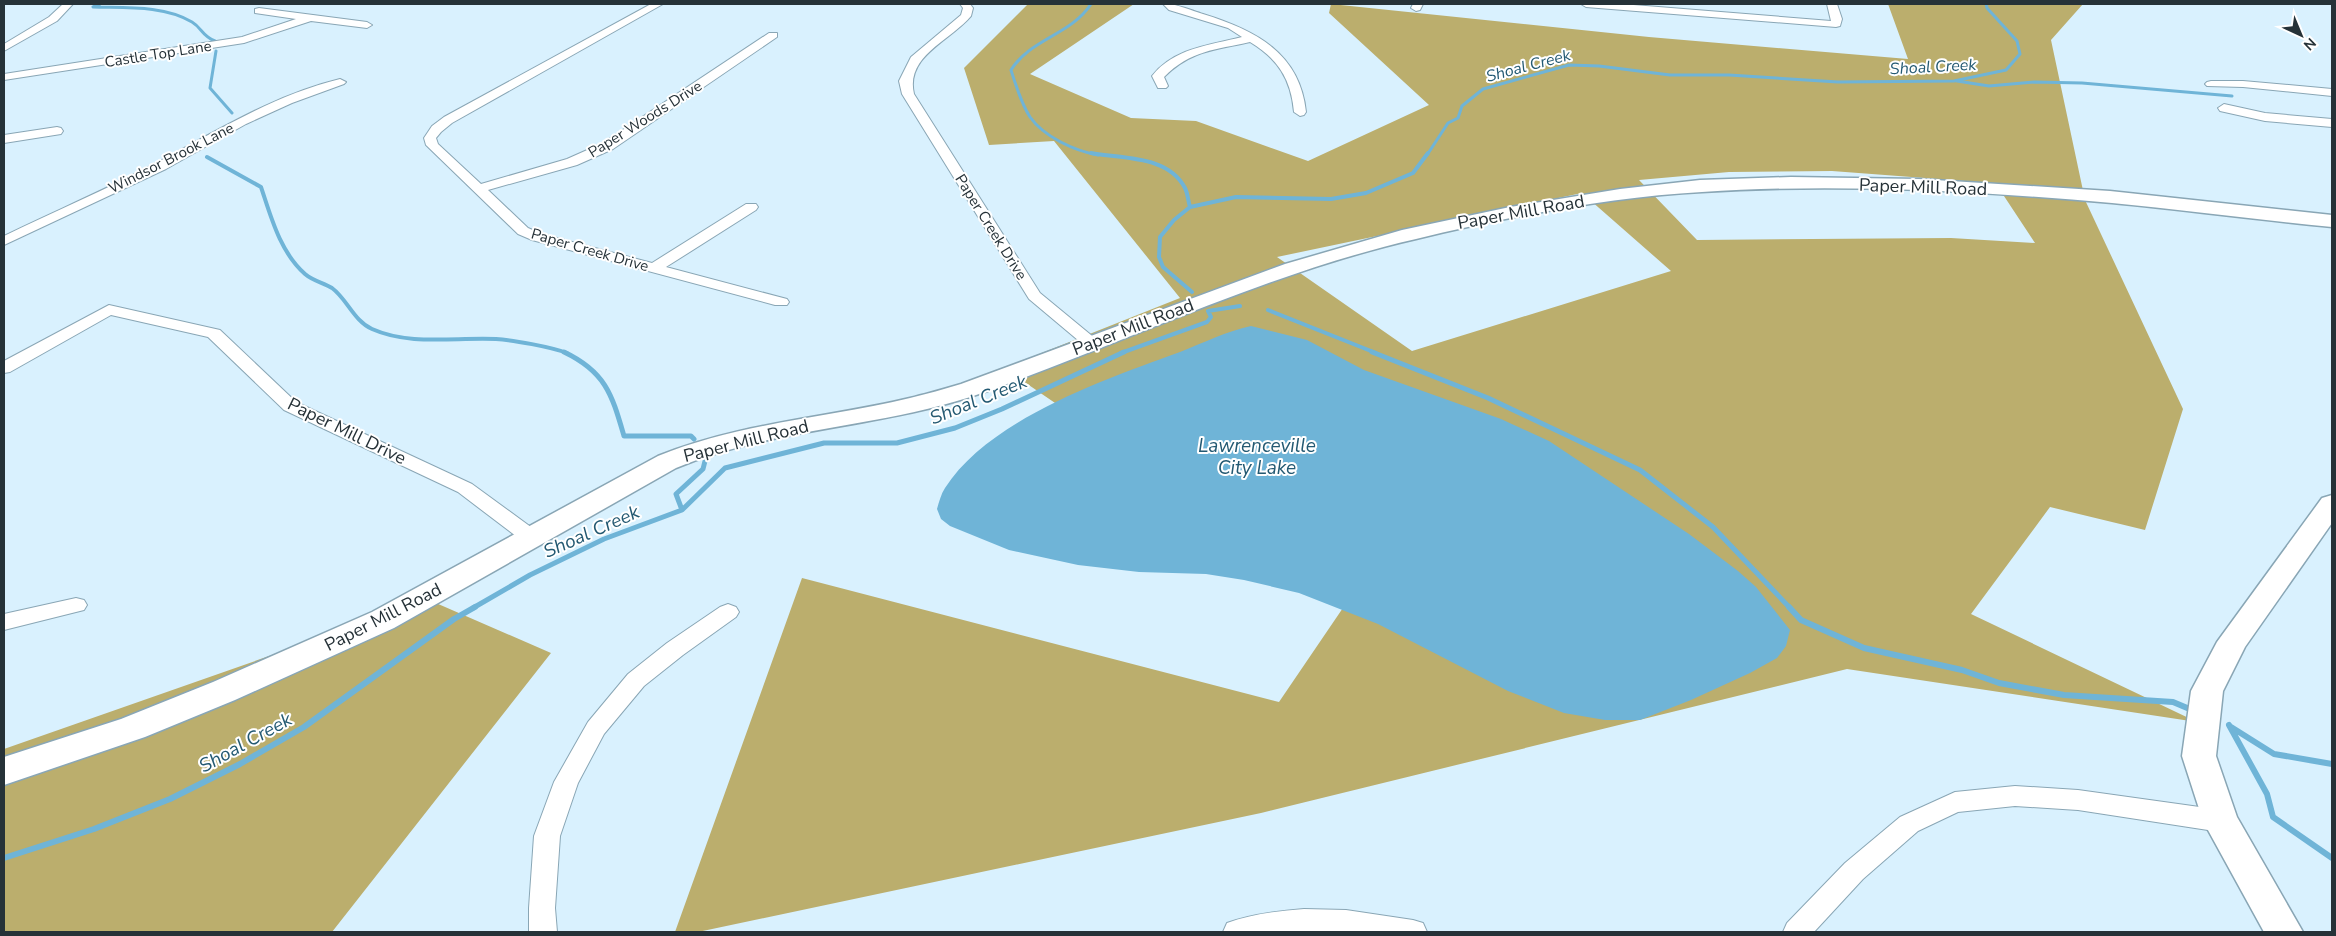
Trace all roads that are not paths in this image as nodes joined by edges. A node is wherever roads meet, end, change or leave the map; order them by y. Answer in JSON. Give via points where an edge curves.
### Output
{"nodes":[{"id":1,"x":68,"y":4,"type":"edge"},
{"id":2,"x":658,"y":4,"type":"edge"},
{"id":3,"x":964,"y":4,"type":"edge"},
{"id":4,"x":1168,"y":4,"type":"edge"},
{"id":5,"x":1586,"y":4,"type":"edge"},
{"id":6,"x":1832,"y":4,"type":"edge"},
{"id":7,"x":1699,"y":9,"type":"edge"},
{"id":8,"x":259,"y":11,"type":"dead end"},
{"id":9,"x":310,"y":18,"type":"junction"},
{"id":10,"x":367,"y":25,"type":"dead end"},
{"id":11,"x":774,"y":35,"type":"dead end"},
{"id":12,"x":1252,"y":38,"type":"junction"},
{"id":13,"x":4,"y":48,"type":"edge"},
{"id":14,"x":4,"y":77,"type":"edge"},
{"id":15,"x":340,"y":82,"type":"dead end"},
{"id":16,"x":2211,"y":84,"type":"dead end"},
{"id":17,"x":1162,"y":86,"type":"dead end"},
{"id":18,"x":2332,"y":93,"type":"edge"},
{"id":19,"x":2224,"y":108,"type":"dead end"},
{"id":20,"x":1300,"y":112,"type":"dead end"},
{"id":21,"x":2332,"y":123,"type":"edge"},
{"id":22,"x":57,"y":130,"type":"dead end"},
{"id":23,"x":4,"y":139,"type":"edge"},
{"id":24,"x":478,"y":189,"type":"junction"},
{"id":25,"x":751,"y":207,"type":"dead end"},
{"id":26,"x":2332,"y":221,"type":"edge"},
{"id":27,"x":4,"y":241,"type":"edge"},
{"id":28,"x":654,"y":268,"type":"junction"},
{"id":29,"x":781,"y":302,"type":"dead end"},
{"id":30,"x":1090,"y":343,"type":"junction"},
{"id":31,"x":4,"y":368,"type":"edge"},
{"id":32,"x":2332,"y":504,"type":"edge"},
{"id":33,"x":532,"y":538,"type":"junction"},
{"id":34,"x":76,"y":605,"type":"dead end"},
{"id":35,"x":728,"y":612,"type":"dead end"},
{"id":36,"x":4,"y":622,"type":"edge"},
{"id":37,"x":4,"y":771,"type":"edge"},
{"id":38,"x":2221,"y":821,"type":"junction"},
{"id":39,"x":543,"y":932,"type":"edge"},
{"id":40,"x":1237,"y":932,"type":"edge"},
{"id":41,"x":1413,"y":932,"type":"edge"},
{"id":42,"x":1797,"y":932,"type":"edge"},
{"id":43,"x":2284,"y":932,"type":"edge"}],
"edges":[{"from":1,"to":13,"type":"street","via":[[52,19]]},
{"from":2,"to":24,"type":"street","name":"Paper Creek Drive","via":[[436,129],[430,138],[432,145]]},
{"from":3,"to":30,"type":"street","name":"Paper Creek Drive","via":[[968,8],[966,16],[915,59],[905,81],[908,94],[1034,296]]},
{"from":4,"to":12,"type":"street","via":[[1232,26]]},
{"from":5,"to":7,"type":"street"},
{"from":6,"to":7,"type":"street","via":[[1836,24]]},
{"from":8,"to":9,"type":"street"},
{"from":9,"to":10,"type":"street"},
{"from":9,"to":14,"type":"street","name":"Castle Top Lane","via":[[244,40]]},
{"from":11,"to":24,"type":"street","name":"Paper Woods Drive","via":[[608,146],[572,162]]},
{"from":12,"to":17,"type":"street","via":[[1213,46],[1175,60],[1158,76]]},
{"from":12,"to":20,"type":"street","via":[[1290,71],[1298,92]]},
{"from":15,"to":27,"type":"street","name":"Windsor Brook Lane","via":[[288,100],[242,121],[161,166]]},
{"from":16,"to":18,"type":"street"},
{"from":19,"to":21,"type":"street","via":[[2265,117]]},
{"from":22,"to":23,"type":"street"},
{"from":24,"to":28,"type":"street","name":"Paper Creek Drive","via":[[523,231]]},
{"from":25,"to":28,"type":"street"},
{"from":26,"to":30,"type":"street","name":"Paper Mill Road","via":[[2110,197],[1919,185],[1791,182],[1700,186],[1519,211],[1409,234],[1292,268]]},
{"from":28,"to":29,"type":"street","name":"Paper Creek Drive"},
{"from":30,"to":33,"type":"street","name":"Paper Mill Road","via":[[970,389],[912,405],[757,434],[696,450],[667,462]]},
{"from":31,"to":33,"type":"street","name":"Paper Mill Drive","via":[[109,310],[214,333],[290,406],[466,488]]},
{"from":32,"to":38,"type":"street","via":[[2232,642],[2207,691],[2199,756]]},
{"from":33,"to":37,"type":"street","name":"Paper Mill Road","via":[[383,620],[224,691],[133,728]]},
{"from":34,"to":36,"type":"street"},
{"from":35,"to":39,"type":"street","via":[[636,680],[596,728],[566,782],[547,836]]},
{"from":38,"to":42,"type":"street","via":[[2078,800],[2015,796],[1956,802],[1909,824],[1854,871]]},
{"from":38,"to":43,"type":"street"},
{"from":40,"to":41,"type":"street","via":[[1262,925],[1306,920],[1359,922]]}]}
